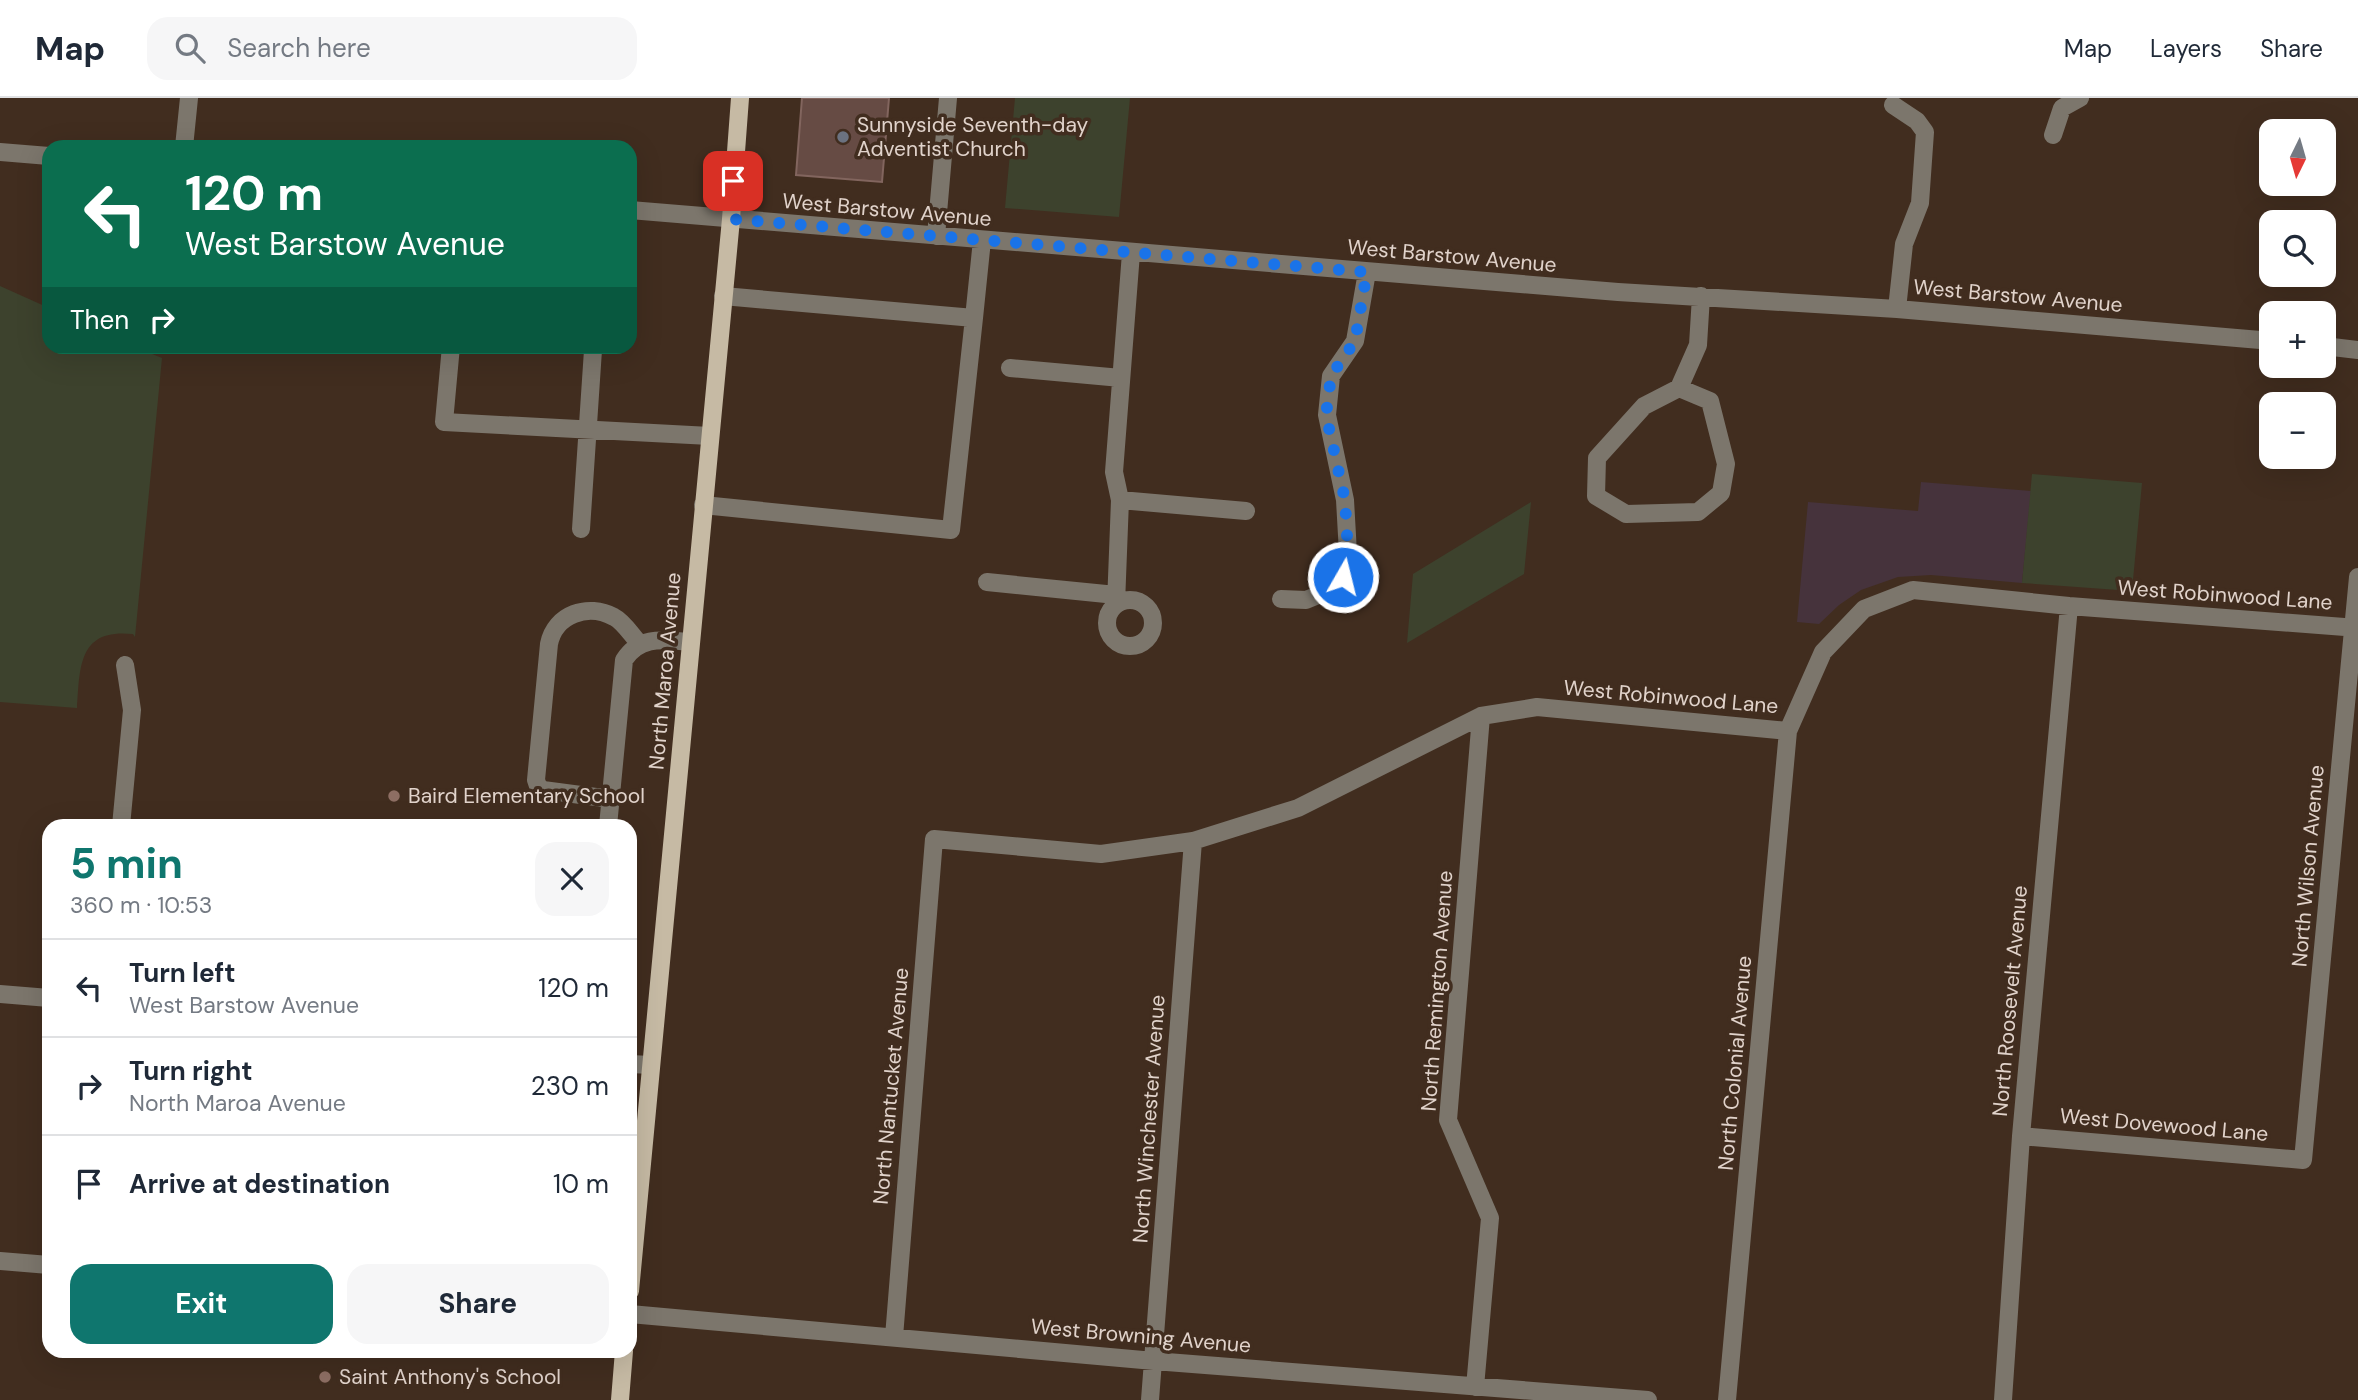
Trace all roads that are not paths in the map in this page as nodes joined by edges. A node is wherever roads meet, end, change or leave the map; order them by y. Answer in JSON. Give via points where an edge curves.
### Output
{"nodes":[{"id":1,"x":189,"y":98,"type":"edge"},
{"id":2,"x":740,"y":98,"type":"edge"},
{"id":3,"x":948,"y":98,"type":"edge"},
{"id":4,"x":2080,"y":98,"type":"edge"},
{"id":5,"x":1893,"y":105,"type":"dead end"},
{"id":6,"x":2053,"y":135,"type":"dead end"},
{"id":7,"x":185,"y":140,"type":"edge"},
{"id":8,"x":0,"y":152,"type":"edge"},
{"id":9,"x":42,"y":155,"type":"edge"},
{"id":10,"x":637,"y":211,"type":"edge"},
{"id":11,"x":731,"y":219,"type":"junction"},
{"id":12,"x":936,"y":236,"type":"junction"},
{"id":13,"x":982,"y":240,"type":"junction"},
{"id":14,"x":1131,"y":253,"type":"junction"},
{"id":15,"x":1367,"y":272,"type":"junction"},
{"id":16,"x":723,"y":296,"type":"junction"},
{"id":17,"x":1702,"y":296,"type":"junction"},
{"id":18,"x":1897,"y":309,"type":"junction"},
{"id":19,"x":974,"y":318,"type":"junction"},
{"id":20,"x":2259,"y":340,"type":"edge"},
{"id":21,"x":2336,"y":347,"type":"edge"},
{"id":22,"x":2358,"y":350,"type":"edge"},
{"id":23,"x":449,"y":354,"type":"edge"},
{"id":24,"x":593,"y":354,"type":"edge"},
{"id":25,"x":1010,"y":368,"type":"dead end"},
{"id":26,"x":1121,"y":377,"type":"junction"},
{"id":27,"x":1679,"y":388,"type":"junction"},
{"id":28,"x":587,"y":428,"type":"junction"},
{"id":29,"x":710,"y":436,"type":"junction"},
{"id":30,"x":1120,"y":500,"type":"junction"},
{"id":31,"x":704,"y":505,"type":"junction"},
{"id":32,"x":1246,"y":511,"type":"dead end"},
{"id":33,"x":581,"y":529,"type":"dead end"},
{"id":34,"x":2358,"y":577,"type":"edge"},
{"id":35,"x":987,"y":582,"type":"dead end"},
{"id":36,"x":1281,"y":600,"type":"dead end"},
{"id":37,"x":2070,"y":606,"type":"junction"},
{"id":38,"x":2356,"y":628,"type":"edge"},
{"id":39,"x":691,"y":642,"type":"junction"},
{"id":40,"x":640,"y":644,"type":"junction"},
{"id":41,"x":125,"y":665,"type":"dead end"},
{"id":42,"x":1481,"y":716,"type":"junction"},
{"id":43,"x":1788,"y":731,"type":"junction"},
{"id":44,"x":611,"y":799,"type":"junction"},
{"id":45,"x":122,"y":819,"type":"edge"},
{"id":46,"x":609,"y":819,"type":"edge"},
{"id":47,"x":934,"y":839,"type":"joint"},
{"id":48,"x":1193,"y":841,"type":"junction"},
{"id":49,"x":0,"y":994,"type":"edge"},
{"id":50,"x":42,"y":997,"type":"edge"},
{"id":51,"x":637,"y":1064,"type":"edge"},
{"id":52,"x":651,"y":1065,"type":"junction"},
{"id":53,"x":2021,"y":1136,"type":"junction"},
{"id":54,"x":2303,"y":1160,"type":"joint"},
{"id":55,"x":637,"y":1216,"type":"edge"},
{"id":56,"x":0,"y":1261,"type":"edge"},
{"id":57,"x":42,"y":1264,"type":"edge"},
{"id":58,"x":637,"y":1315,"type":"edge"},
{"id":59,"x":894,"y":1337,"type":"junction"},
{"id":60,"x":623,"y":1358,"type":"edge"},
{"id":61,"x":1154,"y":1361,"type":"junction"},
{"id":62,"x":1475,"y":1387,"type":"junction"},
{"id":63,"x":620,"y":1400,"type":"edge"},
{"id":64,"x":1150,"y":1400,"type":"edge"},
{"id":65,"x":1648,"y":1400,"type":"edge"},
{"id":66,"x":1727,"y":1400,"type":"edge"},
{"id":67,"x":2003,"y":1400,"type":"edge"}],
"edges":[{"from":1,"to":7,"type":"street"},
{"from":2,"to":11,"type":"main road","name":"North Maroa Avenue"},
{"from":3,"to":12,"type":"street"},
{"from":4,"to":6,"type":"street","via":[[2062,107]]},
{"from":5,"to":18,"type":"street","via":[[1925,132],[1920,203],[1904,244]]},
{"from":8,"to":9,"type":"street"},
{"from":10,"to":11,"type":"street","name":"West Barstow Avenue"},
{"from":11,"to":12,"type":"street","name":"West Barstow Avenue"},
{"from":11,"to":16,"type":"main road","name":"North Maroa Avenue"},
{"from":12,"to":13,"type":"street","name":"West Barstow Avenue"},
{"from":13,"to":14,"type":"street","name":"West Barstow Avenue"},
{"from":13,"to":19,"type":"street"},
{"from":14,"to":15,"type":"street","name":"West Barstow Avenue"},
{"from":14,"to":26,"type":"street"},
{"from":15,"to":17,"type":"street","name":"West Barstow Avenue"},
{"from":15,"to":36,"type":"street","via":[[1355,341],[1331,376],[1326,415],[1345,500],[1348,553],[1343,577],[1328,591],[1306,600]]},
{"from":16,"to":19,"type":"street"},
{"from":16,"to":29,"type":"main road","name":"North Maroa Avenue"},
{"from":17,"to":18,"type":"street","name":"West Barstow Avenue"},
{"from":17,"to":27,"type":"street","via":[[1698,345]]},
{"from":18,"to":20,"type":"street","name":"West Barstow Avenue"},
{"from":19,"to":31,"type":"street","via":[[951,530]]},
{"from":21,"to":22,"type":"street"},
{"from":23,"to":28,"type":"street","via":[[444,422]]},
{"from":24,"to":28,"type":"street"},
{"from":25,"to":26,"type":"street"},
{"from":26,"to":30,"type":"street","via":[[1114,471]]},
{"from":27,"to":27,"type":"street","via":[[1644,406],[1597,458],[1596,496],[1626,514],[1698,512],[1721,492],[1726,464],[1710,401]]},
{"from":28,"to":29,"type":"street"},
{"from":28,"to":33,"type":"street"},
{"from":29,"to":31,"type":"main road","name":"North Maroa Avenue"},
{"from":30,"to":32,"type":"street"},
{"from":30,"to":35,"type":"street","via":[[1116,599]]},
{"from":31,"to":39,"type":"main road","name":"North Maroa Avenue"},
{"from":34,"to":38,"type":"street","name":"North Wilson Avenue"},
{"from":37,"to":38,"type":"street","name":"West Robinwood Lane"},
{"from":37,"to":43,"type":"street","name":"West Robinwood Lane","via":[[1913,590],[1864,609],[1822,652]]},
{"from":37,"to":53,"type":"street","name":"North Roosevelt Avenue"},
{"from":38,"to":54,"type":"street","name":"North Wilson Avenue"},
{"from":39,"to":40,"type":"street","via":[[654,639]]},
{"from":39,"to":52,"type":"main road","name":"North Maroa Avenue"},
{"from":40,"to":44,"type":"street","via":[[624,660]]},
{"from":40,"to":44,"type":"street","via":[[617,618],[600,611],[569,616],[551,635],[538,786]]},
{"from":41,"to":45,"type":"street","via":[[132,710]]},
{"from":42,"to":43,"type":"street","name":"West Robinwood Lane","via":[[1537,707]]},
{"from":42,"to":48,"type":"street","name":"West Robinwood Lane","via":[[1298,808]]},
{"from":42,"to":62,"type":"street","name":"North Remington Avenue","via":[[1448,1120],[1490,1218]]},
{"from":43,"to":66,"type":"street","name":"North Colonial Avenue"},
{"from":44,"to":46,"type":"street"},
{"from":47,"to":48,"type":"street","name":"West Robinwood Lane","via":[[1101,854]]},
{"from":47,"to":59,"type":"street","name":"North Nantucket Avenue"},
{"from":48,"to":61,"type":"street","name":"North Winchester Avenue"},
{"from":49,"to":50,"type":"street"},
{"from":51,"to":52,"type":"street"},
{"from":52,"to":55,"type":"main road","name":"North Maroa Avenue"},
{"from":53,"to":54,"type":"street","name":"West Dovewood Lane"},
{"from":53,"to":67,"type":"street","name":"North Roosevelt Avenue"},
{"from":56,"to":57,"type":"street"},
{"from":58,"to":59,"type":"street","name":"West Browning Avenue"},
{"from":59,"to":61,"type":"street","name":"West Browning Avenue"},
{"from":60,"to":63,"type":"main road"},
{"from":61,"to":62,"type":"street","name":"West Browning Avenue"},
{"from":61,"to":64,"type":"street","name":"North Winchester Avenue"},
{"from":62,"to":65,"type":"street","name":"West Browning Avenue"}]}
